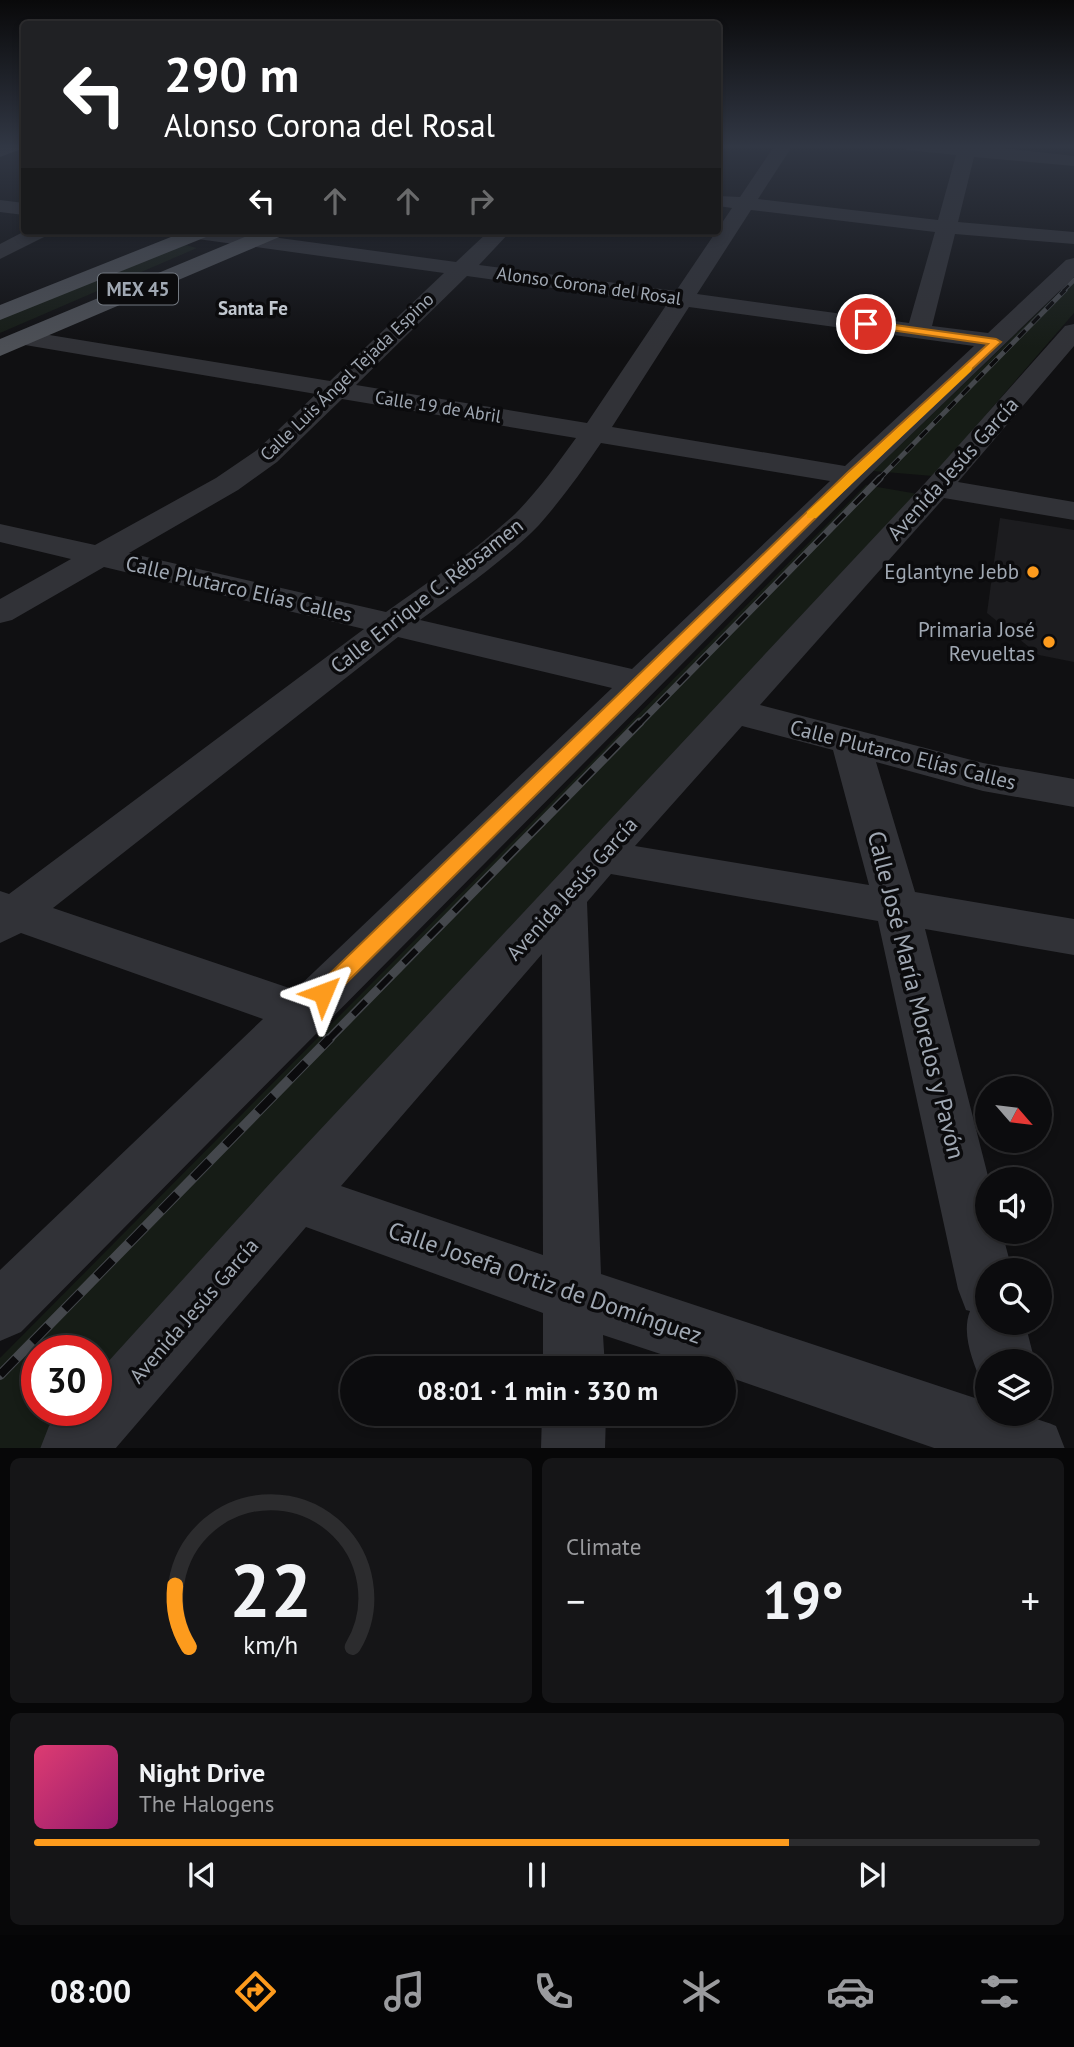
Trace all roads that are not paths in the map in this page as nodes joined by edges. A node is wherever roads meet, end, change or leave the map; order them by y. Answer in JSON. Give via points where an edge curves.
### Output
{"nodes":[{"id":1,"x":821,"y":213,"type":"edge"},
{"id":2,"x":950,"y":213,"type":"edge"},
{"id":3,"x":946,"y":227,"type":"junction"},
{"id":4,"x":34,"y":235,"type":"edge"},
{"id":5,"x":188,"y":235,"type":"edge"},
{"id":6,"x":201,"y":235,"type":"edge"},
{"id":7,"x":497,"y":235,"type":"edge"},
{"id":8,"x":713,"y":235,"type":"edge"},
{"id":9,"x":244,"y":236,"type":"edge"},
{"id":10,"x":1074,"y":238,"type":"edge"},
{"id":11,"x":0,"y":253,"type":"edge"},
{"id":12,"x":1074,"y":265,"type":"edge"},
{"id":13,"x":460,"y":269,"type":"junction"},
{"id":14,"x":681,"y":299,"type":"junction"},
{"id":15,"x":0,"y":313,"type":"edge"},
{"id":16,"x":919,"y":331,"type":"junction"},
{"id":17,"x":22,"y":339,"type":"edge"},
{"id":18,"x":996,"y":342,"type":"junction"},
{"id":19,"x":1069,"y":344,"type":"edge"},
{"id":20,"x":337,"y":390,"type":"junction"},
{"id":21,"x":594,"y":433,"type":"junction"},
{"id":22,"x":852,"y":476,"type":"junction"},
{"id":23,"x":937,"y":488,"type":"junction"},
{"id":24,"x":1074,"y":511,"type":"edge"},
{"id":25,"x":0,"y":533,"type":"edge"},
{"id":26,"x":98,"y":556,"type":"junction"},
{"id":27,"x":0,"y":612,"type":"edge"},
{"id":28,"x":391,"y":625,"type":"junction"},
{"id":29,"x":641,"y":684,"type":"junction"},
{"id":30,"x":734,"y":711,"type":"junction"},
{"id":31,"x":851,"y":743,"type":"junction"},
{"id":32,"x":1074,"y":793,"type":"edge"},
{"id":33,"x":601,"y":856,"type":"junction"},
{"id":34,"x":564,"y":898,"type":"junction"},
{"id":35,"x":897,"y":906,"type":"junction"},
{"id":36,"x":5,"y":916,"type":"edge"},
{"id":37,"x":1074,"y":937,"type":"edge"},
{"id":38,"x":303,"y":1013,"type":"junction"},
{"id":39,"x":295,"y":1197,"type":"junction"},
{"id":40,"x":980,"y":1258,"type":"edge"},
{"id":41,"x":574,"y":1295,"type":"junction"},
{"id":42,"x":0,"y":1311,"type":"edge"},
{"id":43,"x":574,"y":1356,"type":"edge"},
{"id":44,"x":573,"y":1426,"type":"edge"},
{"id":45,"x":92,"y":1436,"type":"edge"},
{"id":46,"x":1024,"y":1439,"type":"edge"},
{"id":47,"x":573,"y":1448,"type":"edge"}],
"edges":[{"from":1,"to":3,"type":"street"},
{"from":2,"to":3,"type":"street"},
{"from":3,"to":10,"type":"street"},
{"from":3,"to":16,"type":"street"},
{"from":4,"to":11,"type":"street"},
{"from":5,"to":15,"type":"main road","number":"MEX 45"},
{"from":6,"to":17,"type":"main road","via":[[212,241],[208,246],[49,318]]},
{"from":7,"to":13,"type":"street","name":"Calle Luis Ángel Tejada Espino"},
{"from":8,"to":14,"type":"street","name":"Calle Enrique C. Rébsamen"},
{"from":9,"to":13,"type":"street","name":"Alonso Corona del Rosal"},
{"from":9,"to":17,"type":"main road","number":"MEX 45"},
{"from":12,"to":18,"type":"street"},
{"from":13,"to":14,"type":"street","name":"Alonso Corona del Rosal"},
{"from":13,"to":20,"type":"street","name":"Calle Luis Ángel Tejada Espino"},
{"from":14,"to":16,"type":"street","name":"Alonso Corona del Rosal"},
{"from":14,"to":21,"type":"street","name":"Calle Enrique C. Rébsamen"},
{"from":16,"to":18,"type":"street","name":"Alonso Corona del Rosal"},
{"from":17,"to":20,"type":"street","name":"Calle 19 de Abril"},
{"from":18,"to":22,"type":"street"},
{"from":19,"to":23,"type":"street","name":"Avenida Jesús García"},
{"from":20,"to":21,"type":"street","name":"Calle 19 de Abril"},
{"from":20,"to":26,"type":"street","name":"Calle Luis Ángel Tejada Espino","via":[[267,456],[227,484]]},
{"from":21,"to":22,"type":"street","name":"Calle 19 de Abril"},
{"from":21,"to":28,"type":"street","name":"Calle Enrique C. Rébsamen","via":[[526,520]]},
{"from":22,"to":29,"type":"street"},
{"from":23,"to":24,"type":"street"},
{"from":23,"to":30,"type":"street","name":"Avenida Jesús García"},
{"from":25,"to":26,"type":"street","name":"Calle Plutarco Elías Calles"},
{"from":26,"to":27,"type":"street","name":"Calle Luis Ángel Tejada Espino"},
{"from":26,"to":28,"type":"street","name":"Calle Plutarco Elías Calles"},
{"from":28,"to":29,"type":"street","name":"Calle Plutarco Elías Calles"},
{"from":28,"to":36,"type":"street","name":"Calle Enrique C. Rébsamen"},
{"from":29,"to":38,"type":"street"},
{"from":30,"to":31,"type":"street","name":"Calle Plutarco Elías Calles"},
{"from":30,"to":33,"type":"street","name":"Avenida Jesús García"},
{"from":31,"to":32,"type":"street","name":"Calle Plutarco Elías Calles"},
{"from":31,"to":35,"type":"street","name":"Calle José María Morelos y Pavón"},
{"from":33,"to":34,"type":"street","name":"Avenida Jesús García"},
{"from":33,"to":35,"type":"street"},
{"from":34,"to":39,"type":"street","name":"Avenida Jesús García"},
{"from":34,"to":41,"type":"street"},
{"from":35,"to":37,"type":"street"},
{"from":35,"to":40,"type":"street","name":"Calle José María Morelos y Pavón"},
{"from":36,"to":38,"type":"street"},
{"from":38,"to":42,"type":"street"},
{"from":39,"to":41,"type":"street","name":"Calle Josefa Ortiz de Domínguez"},
{"from":39,"to":45,"type":"street","name":"Avenida Jesús García"},
{"from":41,"to":43,"type":"street"},
{"from":41,"to":46,"type":"street","name":"Calle Josefa Ortiz de Domínguez"},
{"from":44,"to":47,"type":"street"}]}
